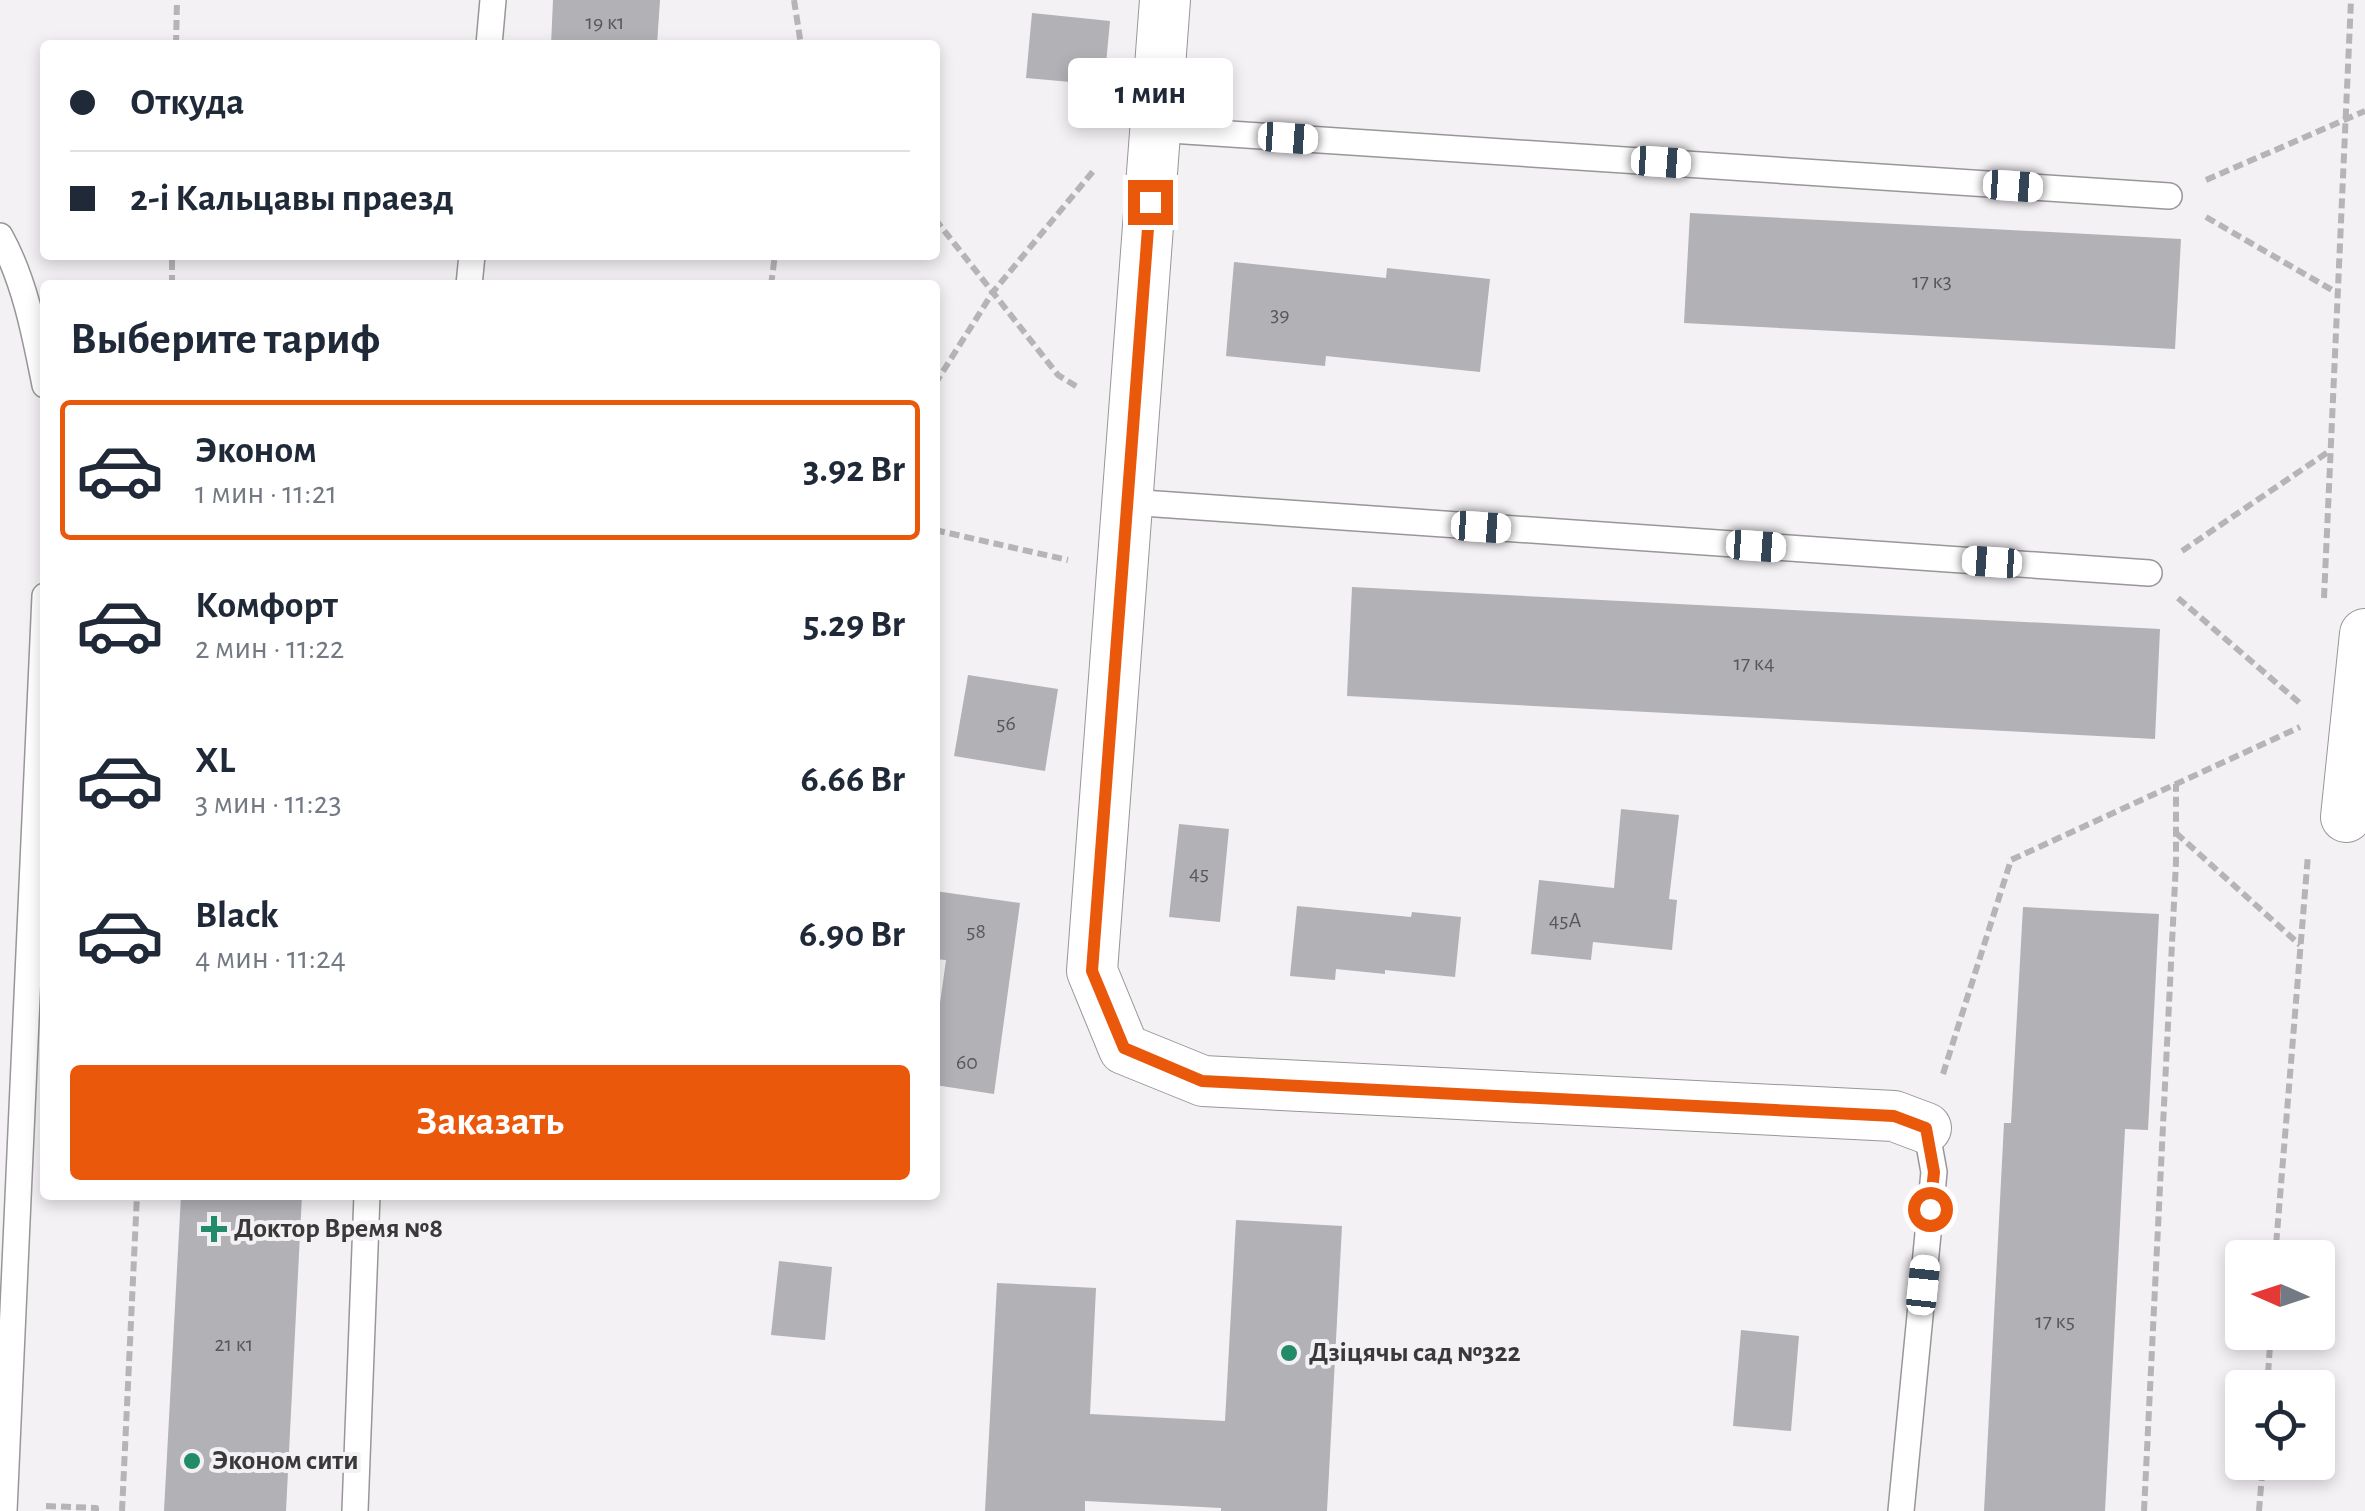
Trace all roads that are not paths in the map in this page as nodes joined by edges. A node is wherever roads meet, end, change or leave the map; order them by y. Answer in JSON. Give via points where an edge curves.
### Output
{"nodes":[{"id":1,"x":493,"y":0,"type":"edge"},
{"id":2,"x":1165,"y":0,"type":"edge"},
{"id":3,"x":489,"y":40,"type":"edge"},
{"id":4,"x":1155,"y":129,"type":"junction"},
{"id":5,"x":2169,"y":196,"type":"road end"},
{"id":6,"x":0,"y":236,"type":"edge"},
{"id":7,"x":40,"y":361,"type":"edge"},
{"id":8,"x":1128,"y":502,"type":"junction"},
{"id":9,"x":2149,"y":573,"type":"road end"},
{"id":10,"x":2365,"y":634,"type":"edge"},
{"id":11,"x":40,"y":708,"type":"edge"},
{"id":12,"x":2346,"y":817,"type":"dead end"},
{"id":13,"x":1926,"y":1128,"type":"joint"},
{"id":14,"x":367,"y":1200,"type":"edge"},
{"id":15,"x":4,"y":1511,"type":"edge"},
{"id":16,"x":355,"y":1511,"type":"edge"},
{"id":17,"x":1901,"y":1511,"type":"edge"}],
"edges":[{"from":1,"to":3,"type":"lane"},
{"from":2,"to":4,"type":"street"},
{"from":4,"to":5,"type":"lane"},
{"from":4,"to":8,"type":"street"},
{"from":6,"to":7,"type":"lane"},
{"from":8,"to":9,"type":"lane"},
{"from":8,"to":13,"type":"street","via":[[1092,971],[1124,1048],[1202,1081],[1894,1116]]},
{"from":10,"to":12,"type":"street"},
{"from":11,"to":15,"type":"lane"},
{"from":13,"to":17,"type":"lane","via":[[1934,1172]]},
{"from":14,"to":16,"type":"lane"}]}
